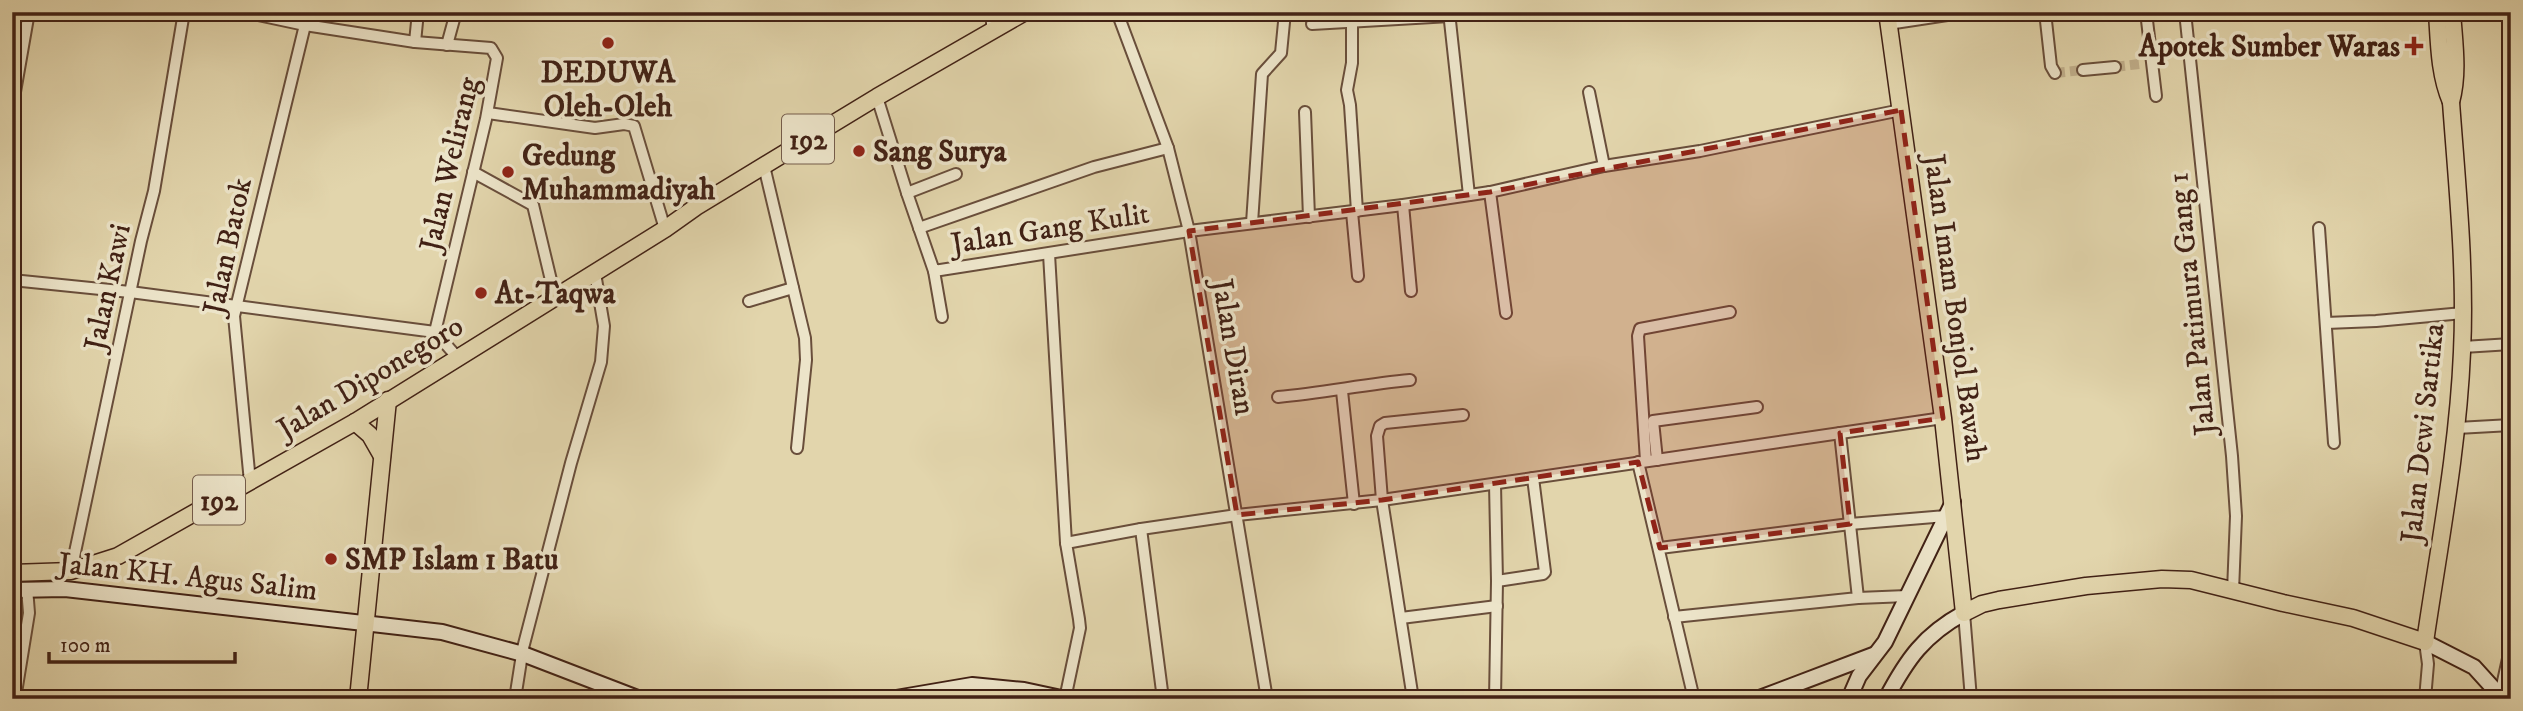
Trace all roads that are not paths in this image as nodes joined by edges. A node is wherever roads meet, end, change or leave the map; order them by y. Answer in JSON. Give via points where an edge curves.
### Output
{"nodes":[{"id":1,"x":29,"y":12,"type":"edge"},
{"id":2,"x":184,"y":12,"type":"edge"},
{"id":3,"x":244,"y":12,"type":"edge"},
{"id":4,"x":418,"y":12,"type":"edge"},
{"id":5,"x":456,"y":12,"type":"edge"},
{"id":6,"x":992,"y":12,"type":"edge"},
{"id":7,"x":1025,"y":12,"type":"edge"},
{"id":8,"x":1117,"y":12,"type":"edge"},
{"id":9,"x":1285,"y":12,"type":"edge"},
{"id":10,"x":1967,"y":12,"type":"edge"},
{"id":11,"x":2045,"y":12,"type":"edge"},
{"id":12,"x":2146,"y":12,"type":"edge"},
{"id":13,"x":2185,"y":12,"type":"edge"},
{"id":14,"x":2437,"y":12,"type":"edge"},
{"id":15,"x":2452,"y":12,"type":"edge"},
{"id":16,"x":272,"y":14,"type":"edge"},
{"id":17,"x":1450,"y":14,"type":"edge"},
{"id":18,"x":1887,"y":18,"type":"edge"},
{"id":19,"x":1352,"y":23,"type":"junction"},
{"id":20,"x":1312,"y":24,"type":"dead end"},
{"id":21,"x":305,"y":25,"type":"junction"},
{"id":22,"x":992,"y":32,"type":"junction"},
{"id":23,"x":415,"y":42,"type":"junction"},
{"id":24,"x":447,"y":45,"type":"junction"},
{"id":25,"x":2153,"y":62,"type":"junction"},
{"id":26,"x":2139,"y":64,"type":"tunnel mouth"},
{"id":27,"x":2115,"y":67,"type":"tunnel mouth"},
{"id":28,"x":2083,"y":70,"type":"tunnel mouth"},
{"id":29,"x":2055,"y":73,"type":"dead end"},
{"id":30,"x":14,"y":91,"type":"edge"},
{"id":31,"x":1589,"y":92,"type":"dead end"},
{"id":32,"x":2156,"y":96,"type":"dead end"},
{"id":33,"x":877,"y":97,"type":"junction"},
{"id":34,"x":2451,"y":102,"type":"junction"},
{"id":35,"x":12,"y":109,"type":"edge"},
{"id":36,"x":1901,"y":110,"type":"junction"},
{"id":37,"x":488,"y":113,"type":"junction"},
{"id":38,"x":1305,"y":113,"type":"dead end"},
{"id":39,"x":1168,"y":148,"type":"junction"},
{"id":40,"x":764,"y":166,"type":"junction"},
{"id":41,"x":1604,"y":166,"type":"junction"},
{"id":42,"x":473,"y":172,"type":"junction"},
{"id":43,"x":956,"y":174,"type":"dead end"},
{"id":44,"x":1490,"y":192,"type":"junction"},
{"id":45,"x":907,"y":193,"type":"junction"},
{"id":46,"x":1469,"y":195,"type":"junction"},
{"id":47,"x":1403,"y":205,"type":"junction"},
{"id":48,"x":1355,"y":211,"type":"junction"},
{"id":49,"x":1309,"y":217,"type":"junction"},
{"id":50,"x":1252,"y":223,"type":"junction"},
{"id":51,"x":919,"y":228,"type":"junction"},
{"id":52,"x":2319,"y":228,"type":"dead end"},
{"id":53,"x":665,"y":229,"type":"junction"},
{"id":54,"x":1189,"y":231,"type":"junction"},
{"id":55,"x":1049,"y":254,"type":"junction"},
{"id":56,"x":934,"y":271,"type":"junction"},
{"id":57,"x":595,"y":273,"type":"junction"},
{"id":58,"x":1358,"y":276,"type":"dead end"},
{"id":59,"x":12,"y":280,"type":"edge"},
{"id":60,"x":793,"y":288,"type":"junction"},
{"id":61,"x":1411,"y":291,"type":"dead end"},
{"id":62,"x":130,"y":292,"type":"junction"},
{"id":63,"x":555,"y":297,"type":"junction"},
{"id":64,"x":749,"y":301,"type":"dead end"},
{"id":65,"x":235,"y":306,"type":"junction"},
{"id":66,"x":1730,"y":312,"type":"dead end"},
{"id":67,"x":1506,"y":313,"type":"dead end"},
{"id":68,"x":2463,"y":313,"type":"junction"},
{"id":69,"x":942,"y":317,"type":"dead end"},
{"id":70,"x":2326,"y":323,"type":"junction"},
{"id":71,"x":435,"y":332,"type":"junction"},
{"id":72,"x":2511,"y":344,"type":"edge"},
{"id":73,"x":2463,"y":347,"type":"junction"},
{"id":74,"x":457,"y":358,"type":"junction"},
{"id":75,"x":1410,"y":380,"type":"dead end"},
{"id":76,"x":1342,"y":391,"type":"junction"},
{"id":77,"x":1278,"y":397,"type":"dead end"},
{"id":78,"x":388,"y":400,"type":"junction"},
{"id":79,"x":1757,"y":407,"type":"dead end"},
{"id":80,"x":1463,"y":415,"type":"dead end"},
{"id":81,"x":1943,"y":418,"type":"junction"},
{"id":82,"x":355,"y":422,"type":"junction"},
{"id":83,"x":2511,"y":425,"type":"edge"},
{"id":84,"x":2457,"y":428,"type":"junction"},
{"id":85,"x":1840,"y":433,"type":"junction"},
{"id":86,"x":2334,"y":443,"type":"dead end"},
{"id":87,"x":797,"y":449,"type":"dead end"},
{"id":88,"x":382,"y":456,"type":"junction"},
{"id":89,"x":1647,"y":461,"type":"junction"},
{"id":90,"x":1533,"y":478,"type":"junction"},
{"id":91,"x":250,"y":482,"type":"junction"},
{"id":92,"x":1495,"y":484,"type":"junction"},
{"id":93,"x":1382,"y":500,"type":"junction"},
{"id":94,"x":1354,"y":504,"type":"junction"},
{"id":95,"x":1949,"y":509,"type":"junction"},
{"id":96,"x":1237,"y":515,"type":"junction"},
{"id":97,"x":1850,"y":524,"type":"junction"},
{"id":98,"x":1140,"y":529,"type":"junction"},
{"id":99,"x":1066,"y":543,"type":"junction"},
{"id":100,"x":1660,"y":548,"type":"junction"},
{"id":101,"x":1928,"y":552,"type":"junction"},
{"id":102,"x":1958,"y":561,"type":"junction"},
{"id":103,"x":71,"y":571,"type":"junction"},
{"id":104,"x":13,"y":573,"type":"edge"},
{"id":105,"x":1497,"y":581,"type":"junction"},
{"id":106,"x":20,"y":589,"type":"edge"},
{"id":107,"x":2233,"y":591,"type":"junction"},
{"id":108,"x":1907,"y":596,"type":"junction"},
{"id":109,"x":1858,"y":598,"type":"junction"},
{"id":110,"x":1497,"y":606,"type":"junction"},
{"id":111,"x":1964,"y":612,"type":"junction"},
{"id":112,"x":1674,"y":617,"type":"junction"},
{"id":113,"x":1401,"y":618,"type":"junction"},
{"id":114,"x":367,"y":623,"type":"junction"},
{"id":115,"x":2425,"y":642,"type":"junction"},
{"id":116,"x":2511,"y":645,"type":"edge"},
{"id":117,"x":523,"y":654,"type":"junction"},
{"id":118,"x":1873,"y":656,"type":"junction"},
{"id":119,"x":2501,"y":697,"type":"edge"},
{"id":120,"x":15,"y":699,"type":"edge"},
{"id":121,"x":358,"y":699,"type":"edge"},
{"id":122,"x":515,"y":699,"type":"edge"},
{"id":123,"x":640,"y":699,"type":"edge"},
{"id":124,"x":890,"y":699,"type":"edge"},
{"id":125,"x":1066,"y":699,"type":"edge"},
{"id":126,"x":1163,"y":699,"type":"edge"},
{"id":127,"x":1267,"y":699,"type":"edge"},
{"id":128,"x":1413,"y":699,"type":"edge"},
{"id":129,"x":1495,"y":699,"type":"edge"},
{"id":130,"x":1695,"y":699,"type":"edge"},
{"id":131,"x":1757,"y":699,"type":"edge"},
{"id":132,"x":1849,"y":699,"type":"edge"},
{"id":133,"x":1886,"y":699,"type":"edge"},
{"id":134,"x":1971,"y":699,"type":"edge"},
{"id":135,"x":2425,"y":699,"type":"edge"}],
"edges":[{"from":1,"to":30,"type":"street"},
{"from":2,"to":62,"type":"street","name":"Jalan Kawi","via":[[154,191]]},
{"from":3,"to":16,"type":"street","name":"Jalan Welirang"},
{"from":4,"to":23,"type":"street"},
{"from":5,"to":24,"type":"street"},
{"from":6,"to":22,"type":"street"},
{"from":7,"to":22,"type":"main road","name":"Jalan Diponegoro","number":"192"},
{"from":8,"to":39,"type":"street","name":"Jalan Diran"},
{"from":9,"to":50,"type":"street","via":[[1281,53],[1262,74]]},
{"from":10,"to":18,"type":"street"},
{"from":11,"to":29,"type":"street"},
{"from":12,"to":25,"type":"street"},
{"from":13,"to":107,"type":"street","name":"Jalan Patimura Gang 1","via":[[2232,456]]},
{"from":14,"to":34,"type":"main road","name":"Jalan Dewi Sartika","via":[[2441,65]]},
{"from":15,"to":34,"type":"main road","name":"Jalan Dewi Sartika","via":[[2456,64]]},
{"from":16,"to":21,"type":"street","name":"Jalan Welirang"},
{"from":17,"to":19,"type":"street"},
{"from":17,"to":46,"type":"street"},
{"from":18,"to":36,"type":"main road","name":"Jalan Imam Bonjol Bawah"},
{"from":19,"to":20,"type":"street"},
{"from":19,"to":48,"type":"street","via":[[1347,95]]},
{"from":21,"to":23,"type":"street","name":"Jalan Welirang"},
{"from":21,"to":65,"type":"street","name":"Jalan Batok"},
{"from":22,"to":33,"type":"main road","name":"Jalan Diponegoro","number":"192"},
{"from":23,"to":24,"type":"street","name":"Jalan Welirang"},
{"from":24,"to":37,"type":"street","name":"Jalan Welirang","via":[[491,48],[496,53]]},
{"from":25,"to":26,"type":"street"},
{"from":25,"to":32,"type":"street"},
{"from":27,"to":28,"type":"street"},
{"from":30,"to":35,"type":"street"},
{"from":31,"to":41,"type":"street"},
{"from":33,"to":40,"type":"main road","name":"Jalan Diponegoro","number":"192"},
{"from":33,"to":45,"type":"street","name":"Jalan Gang Kulit"},
{"from":34,"to":68,"type":"main road","name":"Jalan Dewi Sartika"},
{"from":36,"to":41,"type":"street","name":"Jalan Gang Kulit"},
{"from":36,"to":81,"type":"main road","name":"Jalan Imam Bonjol Bawah"},
{"from":37,"to":42,"type":"street","name":"Jalan Welirang"},
{"from":37,"to":53,"type":"street","via":[[595,128],[634,126]]},
{"from":38,"to":49,"type":"street"},
{"from":39,"to":51,"type":"street","via":[[1094,167]]},
{"from":39,"to":54,"type":"street","name":"Jalan Diran"},
{"from":40,"to":53,"type":"main road","name":"Jalan Diponegoro","number":"192"},
{"from":40,"to":60,"type":"street"},
{"from":41,"to":44,"type":"street","name":"Jalan Gang Kulit"},
{"from":42,"to":63,"type":"street","via":[[533,205]]},
{"from":42,"to":71,"type":"street","name":"Jalan Welirang"},
{"from":43,"to":45,"type":"street"},
{"from":44,"to":46,"type":"street","name":"Jalan Gang Kulit"},
{"from":44,"to":67,"type":"street"},
{"from":45,"to":51,"type":"street","name":"Jalan Gang Kulit"},
{"from":46,"to":47,"type":"street","name":"Jalan Gang Kulit"},
{"from":47,"to":48,"type":"street","name":"Jalan Gang Kulit"},
{"from":47,"to":61,"type":"street"},
{"from":48,"to":49,"type":"street","name":"Jalan Gang Kulit"},
{"from":48,"to":58,"type":"street"},
{"from":49,"to":50,"type":"street","name":"Jalan Gang Kulit"},
{"from":50,"to":54,"type":"street","name":"Jalan Gang Kulit"},
{"from":51,"to":56,"type":"street","name":"Jalan Gang Kulit"},
{"from":52,"to":70,"type":"street"},
{"from":53,"to":57,"type":"main road","name":"Jalan Diponegoro","number":"192"},
{"from":54,"to":55,"type":"street","name":"Jalan Gang Kulit"},
{"from":54,"to":96,"type":"street","name":"Jalan Diran"},
{"from":55,"to":56,"type":"street","name":"Jalan Gang Kulit"},
{"from":55,"to":99,"type":"street"},
{"from":56,"to":69,"type":"street"},
{"from":57,"to":63,"type":"main road","name":"Jalan Diponegoro","number":"192"},
{"from":57,"to":117,"type":"street","via":[[604,326],[601,362]]},
{"from":59,"to":62,"type":"street"},
{"from":60,"to":64,"type":"street"},
{"from":60,"to":87,"type":"street","via":[[806,360]]},
{"from":62,"to":65,"type":"street"},
{"from":62,"to":103,"type":"street","name":"Jalan Kawi"},
{"from":63,"to":74,"type":"main road","name":"Jalan Diponegoro","number":"192"},
{"from":65,"to":71,"type":"street"},
{"from":65,"to":91,"type":"street","name":"Jalan Batok","via":[[233,328]]},
{"from":66,"to":89,"type":"street","via":[[1640,328]]},
{"from":68,"to":70,"type":"street"},
{"from":68,"to":73,"type":"main road","name":"Jalan Dewi Sartika"},
{"from":70,"to":86,"type":"street"},
{"from":71,"to":74,"type":"street"},
{"from":72,"to":73,"type":"street"},
{"from":73,"to":84,"type":"main road","name":"Jalan Dewi Sartika"},
{"from":74,"to":78,"type":"main road","name":"Jalan Diponegoro","number":"192"},
{"from":75,"to":76,"type":"street"},
{"from":76,"to":77,"type":"street"},
{"from":76,"to":94,"type":"street"},
{"from":78,"to":82,"type":"main road","name":"Jalan Diponegoro","number":"192"},
{"from":78,"to":88,"type":"main road"},
{"from":79,"to":89,"type":"street","via":[[1653,421]]},
{"from":80,"to":93,"type":"street","via":[[1380,426]]},
{"from":81,"to":85,"type":"street"},
{"from":81,"to":95,"type":"main road","name":"Jalan Imam Bonjol Bawah"},
{"from":82,"to":88,"type":"main road","via":[[370,435]]},
{"from":82,"to":91,"type":"main road","name":"Jalan Diponegoro","number":"192"},
{"from":83,"to":84,"type":"street"},
{"from":84,"to":115,"type":"main road","name":"Jalan Dewi Sartika"},
{"from":85,"to":89,"type":"street"},
{"from":85,"to":97,"type":"street"},
{"from":88,"to":114,"type":"main road"},
{"from":89,"to":90,"type":"street"},
{"from":89,"to":100,"type":"street"},
{"from":90,"to":92,"type":"street"},
{"from":90,"to":105,"type":"street","via":[[1545,572]]},
{"from":91,"to":103,"type":"main road","name":"Jalan Diponegoro","number":"192","via":[[118,556]]},
{"from":92,"to":93,"type":"street"},
{"from":92,"to":105,"type":"street"},
{"from":93,"to":94,"type":"street"},
{"from":93,"to":113,"type":"street"},
{"from":94,"to":96,"type":"street"},
{"from":95,"to":97,"type":"street"},
{"from":95,"to":101,"type":"street"},
{"from":95,"to":102,"type":"main road","name":"Jalan Imam Bonjol Bawah"},
{"from":96,"to":98,"type":"street"},
{"from":96,"to":127,"type":"street","name":"Jalan Diran"},
{"from":97,"to":100,"type":"street"},
{"from":97,"to":109,"type":"street"},
{"from":98,"to":99,"type":"street"},
{"from":98,"to":126,"type":"street"},
{"from":99,"to":125,"type":"street","via":[[1080,628]]},
{"from":100,"to":112,"type":"street"},
{"from":101,"to":102,"type":"street","via":[[1945,547]]},
{"from":101,"to":108,"type":"street"},
{"from":102,"to":111,"type":"main road","name":"Jalan Imam Bonjol Bawah"},
{"from":103,"to":104,"type":"main road","name":"Jalan Diponegoro","number":"192"},
{"from":105,"to":110,"type":"street"},
{"from":106,"to":114,"type":"street","name":"Jalan KH. Agus Salim","via":[[65,589]]},
{"from":106,"to":120,"type":"street","via":[[29,613]]},
{"from":107,"to":111,"type":"main road","via":[[2191,580],[2162,579],[2011,598]]},
{"from":107,"to":115,"type":"main road","via":[[2353,618]]},
{"from":108,"to":109,"type":"street"},
{"from":108,"to":118,"type":"street","via":[[1885,642]]},
{"from":109,"to":112,"type":"street"},
{"from":110,"to":113,"type":"street"},
{"from":110,"to":129,"type":"street"},
{"from":111,"to":133,"type":"street","via":[[1919,645]]},
{"from":111,"to":134,"type":"street"},
{"from":112,"to":130,"type":"street"},
{"from":113,"to":128,"type":"street"},
{"from":114,"to":117,"type":"street","name":"Jalan KH. Agus Salim","via":[[442,632]]},
{"from":114,"to":121,"type":"main road"},
{"from":115,"to":119,"type":"street","via":[[2474,667]]},
{"from":115,"to":135,"type":"street"},
{"from":116,"to":119,"type":"street"},
{"from":117,"to":122,"type":"street"},
{"from":117,"to":123,"type":"street","name":"Jalan KH. Agus Salim"},
{"from":118,"to":131,"type":"street"},
{"from":118,"to":132,"type":"street"},
{"from":124,"to":125,"type":"street","via":[[972,685]]}]}
